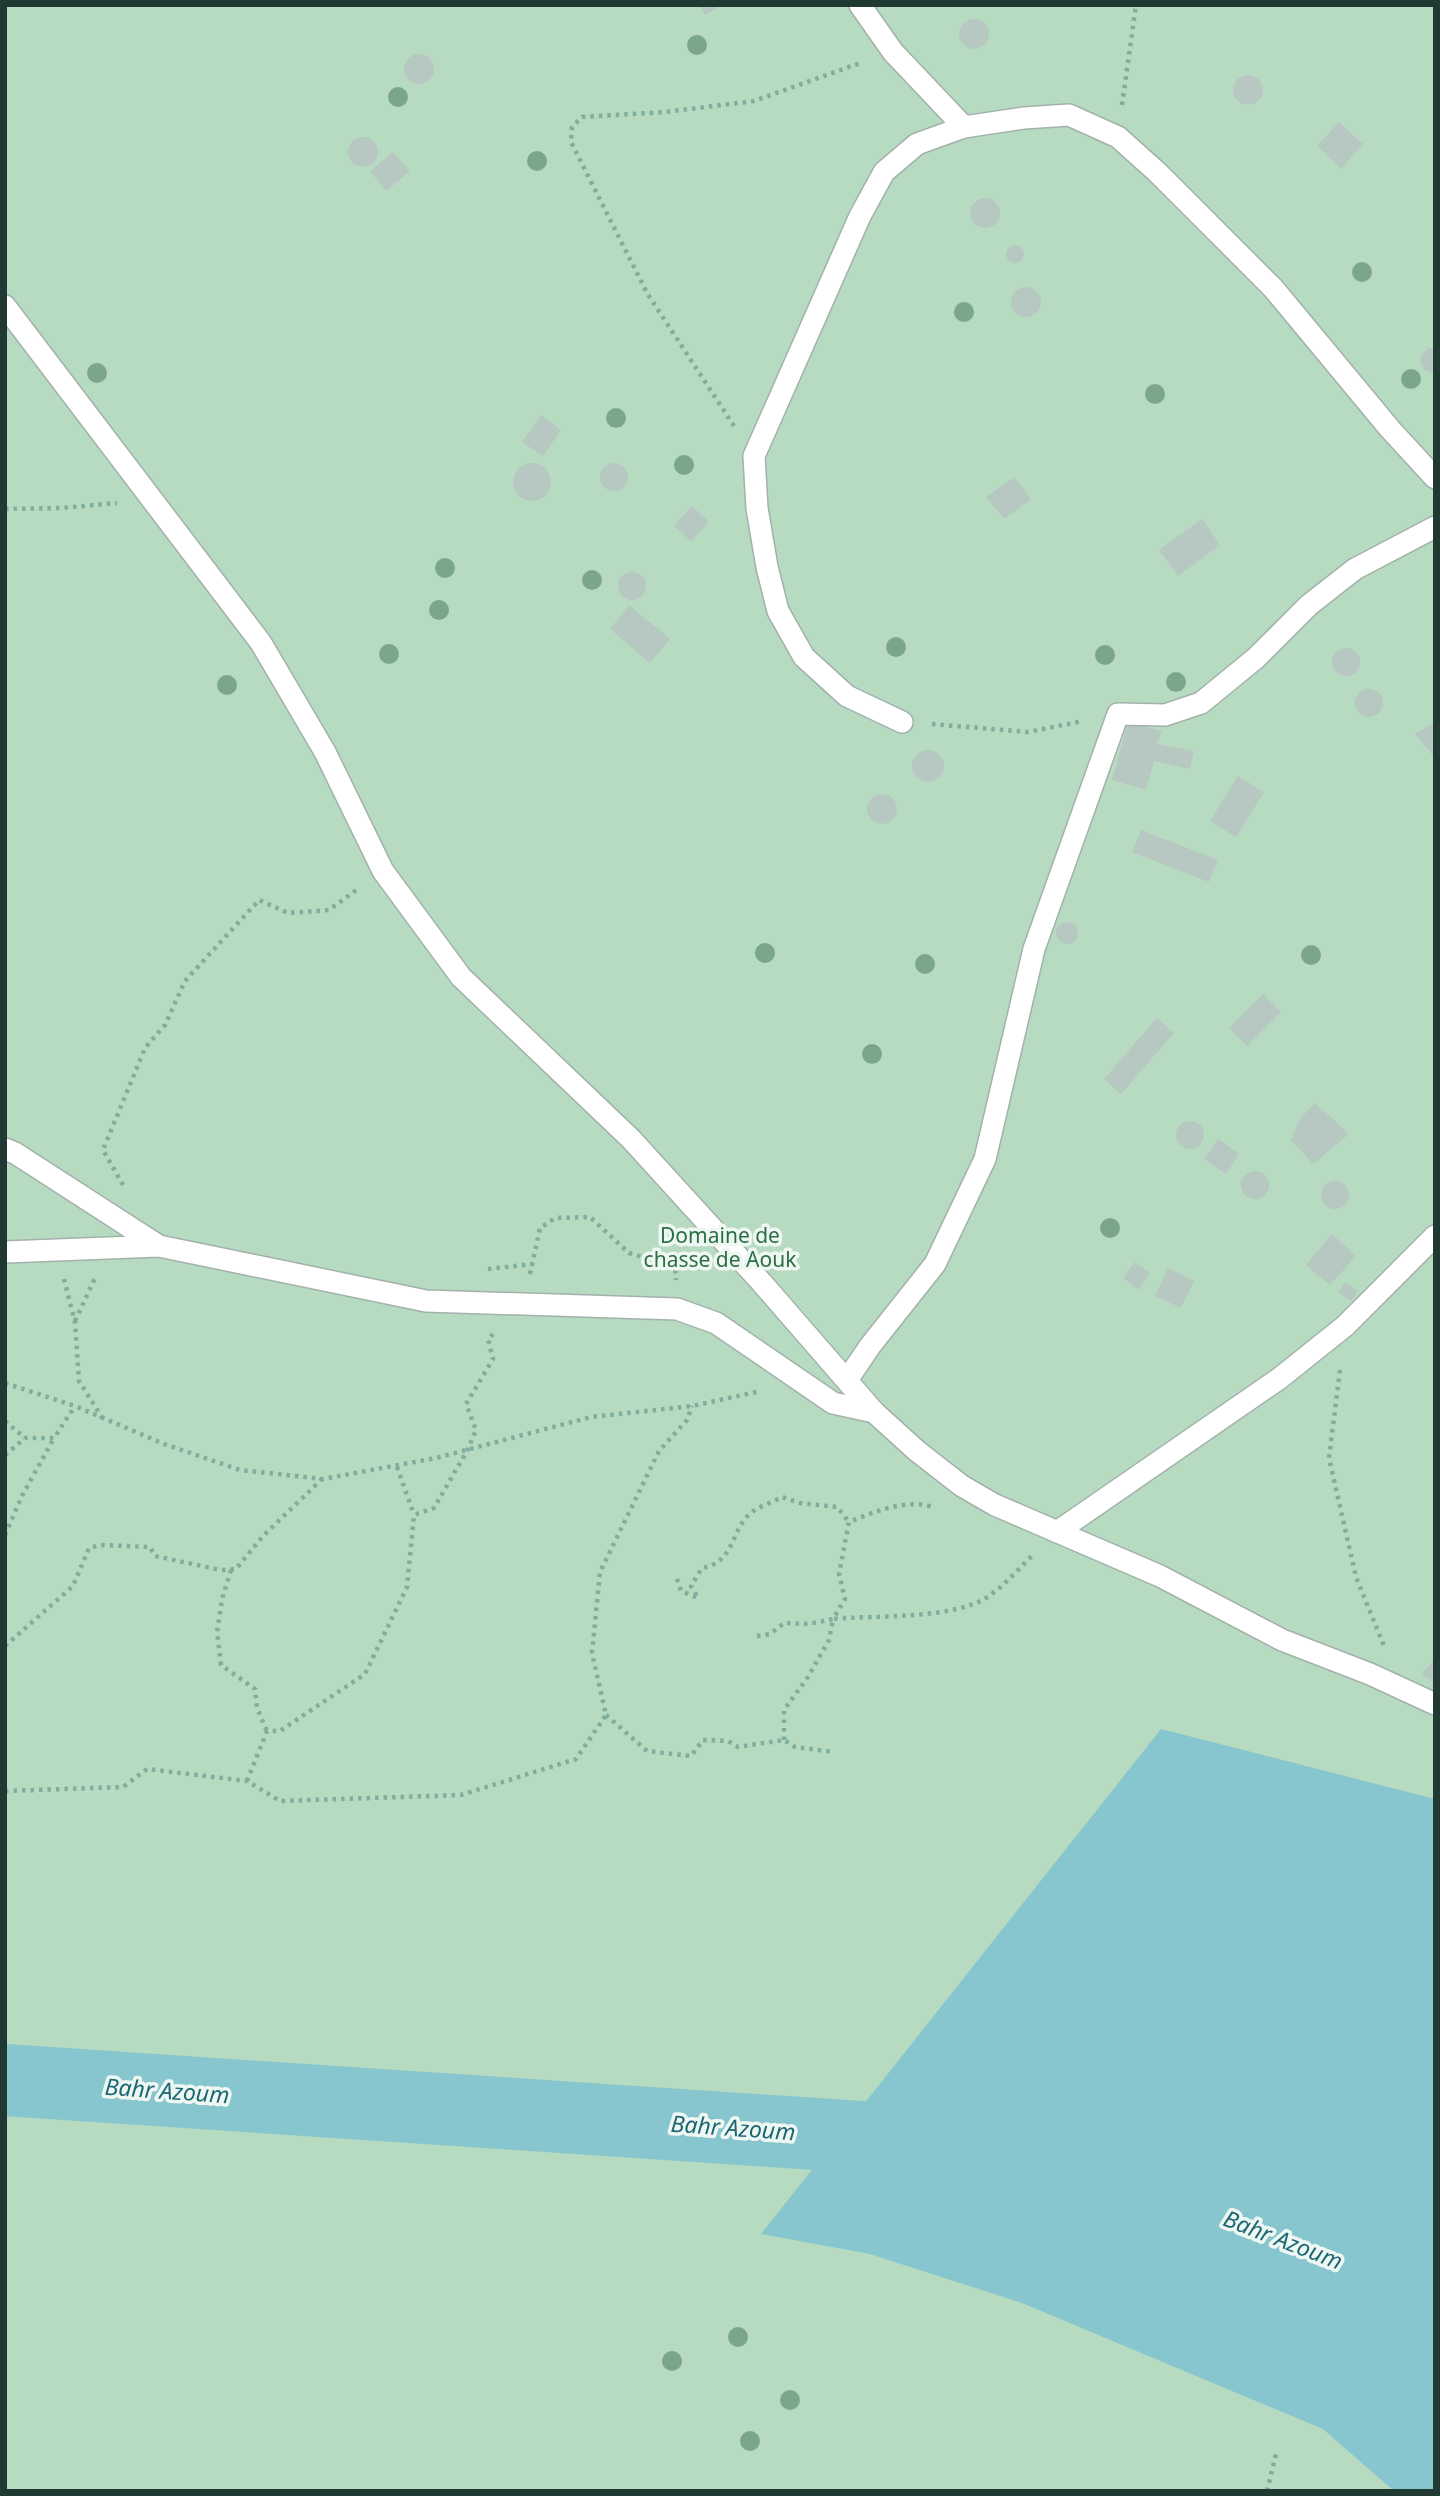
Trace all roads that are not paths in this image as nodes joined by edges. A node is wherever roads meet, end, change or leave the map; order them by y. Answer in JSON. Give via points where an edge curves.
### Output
{"nodes":[{"id":1,"x":860,"y":5,"type":"edge"},
{"id":2,"x":964,"y":127,"type":"junction"},
{"id":3,"x":5,"y":306,"type":"edge"},
{"id":4,"x":1435,"y":478,"type":"edge"},
{"id":5,"x":1435,"y":527,"type":"edge"},
{"id":6,"x":902,"y":722,"type":"road end"},
{"id":7,"x":5,"y":1149,"type":"edge"},
{"id":8,"x":1435,"y":1236,"type":"edge"},
{"id":9,"x":159,"y":1246,"type":"junction"},
{"id":10,"x":5,"y":1252,"type":"edge"},
{"id":11,"x":847,"y":1380,"type":"junction"},
{"id":12,"x":874,"y":1412,"type":"junction"},
{"id":13,"x":1057,"y":1532,"type":"junction"},
{"id":14,"x":1435,"y":1704,"type":"edge"}],
"edges":[{"from":1,"to":2,"type":"street","via":[[893,52]]},
{"from":2,"to":4,"type":"street","via":[[1069,114],[1118,137],[1273,288]]},
{"from":2,"to":6,"type":"street","via":[[917,144],[884,172],[860,216],[754,456],[757,508],[778,611],[804,657],[847,696]]},
{"from":3,"to":11,"type":"street","via":[[261,643],[326,752],[383,871],[461,977],[631,1139]]},
{"from":5,"to":11,"type":"street","via":[[1355,569],[1309,604],[1256,658],[1201,703],[1165,715],[1118,714],[1034,949],[985,1159],[935,1264]]},
{"from":7,"to":9,"type":"street"},
{"from":8,"to":13,"type":"street","via":[[1345,1325],[1280,1378]]},
{"from":9,"to":10,"type":"street"},
{"from":9,"to":12,"type":"street","via":[[426,1301],[677,1309],[716,1323],[834,1403]]},
{"from":11,"to":12,"type":"street"},
{"from":12,"to":13,"type":"street","via":[[962,1486]]},
{"from":13,"to":14,"type":"street","via":[[1160,1576],[1282,1640]]}]}
